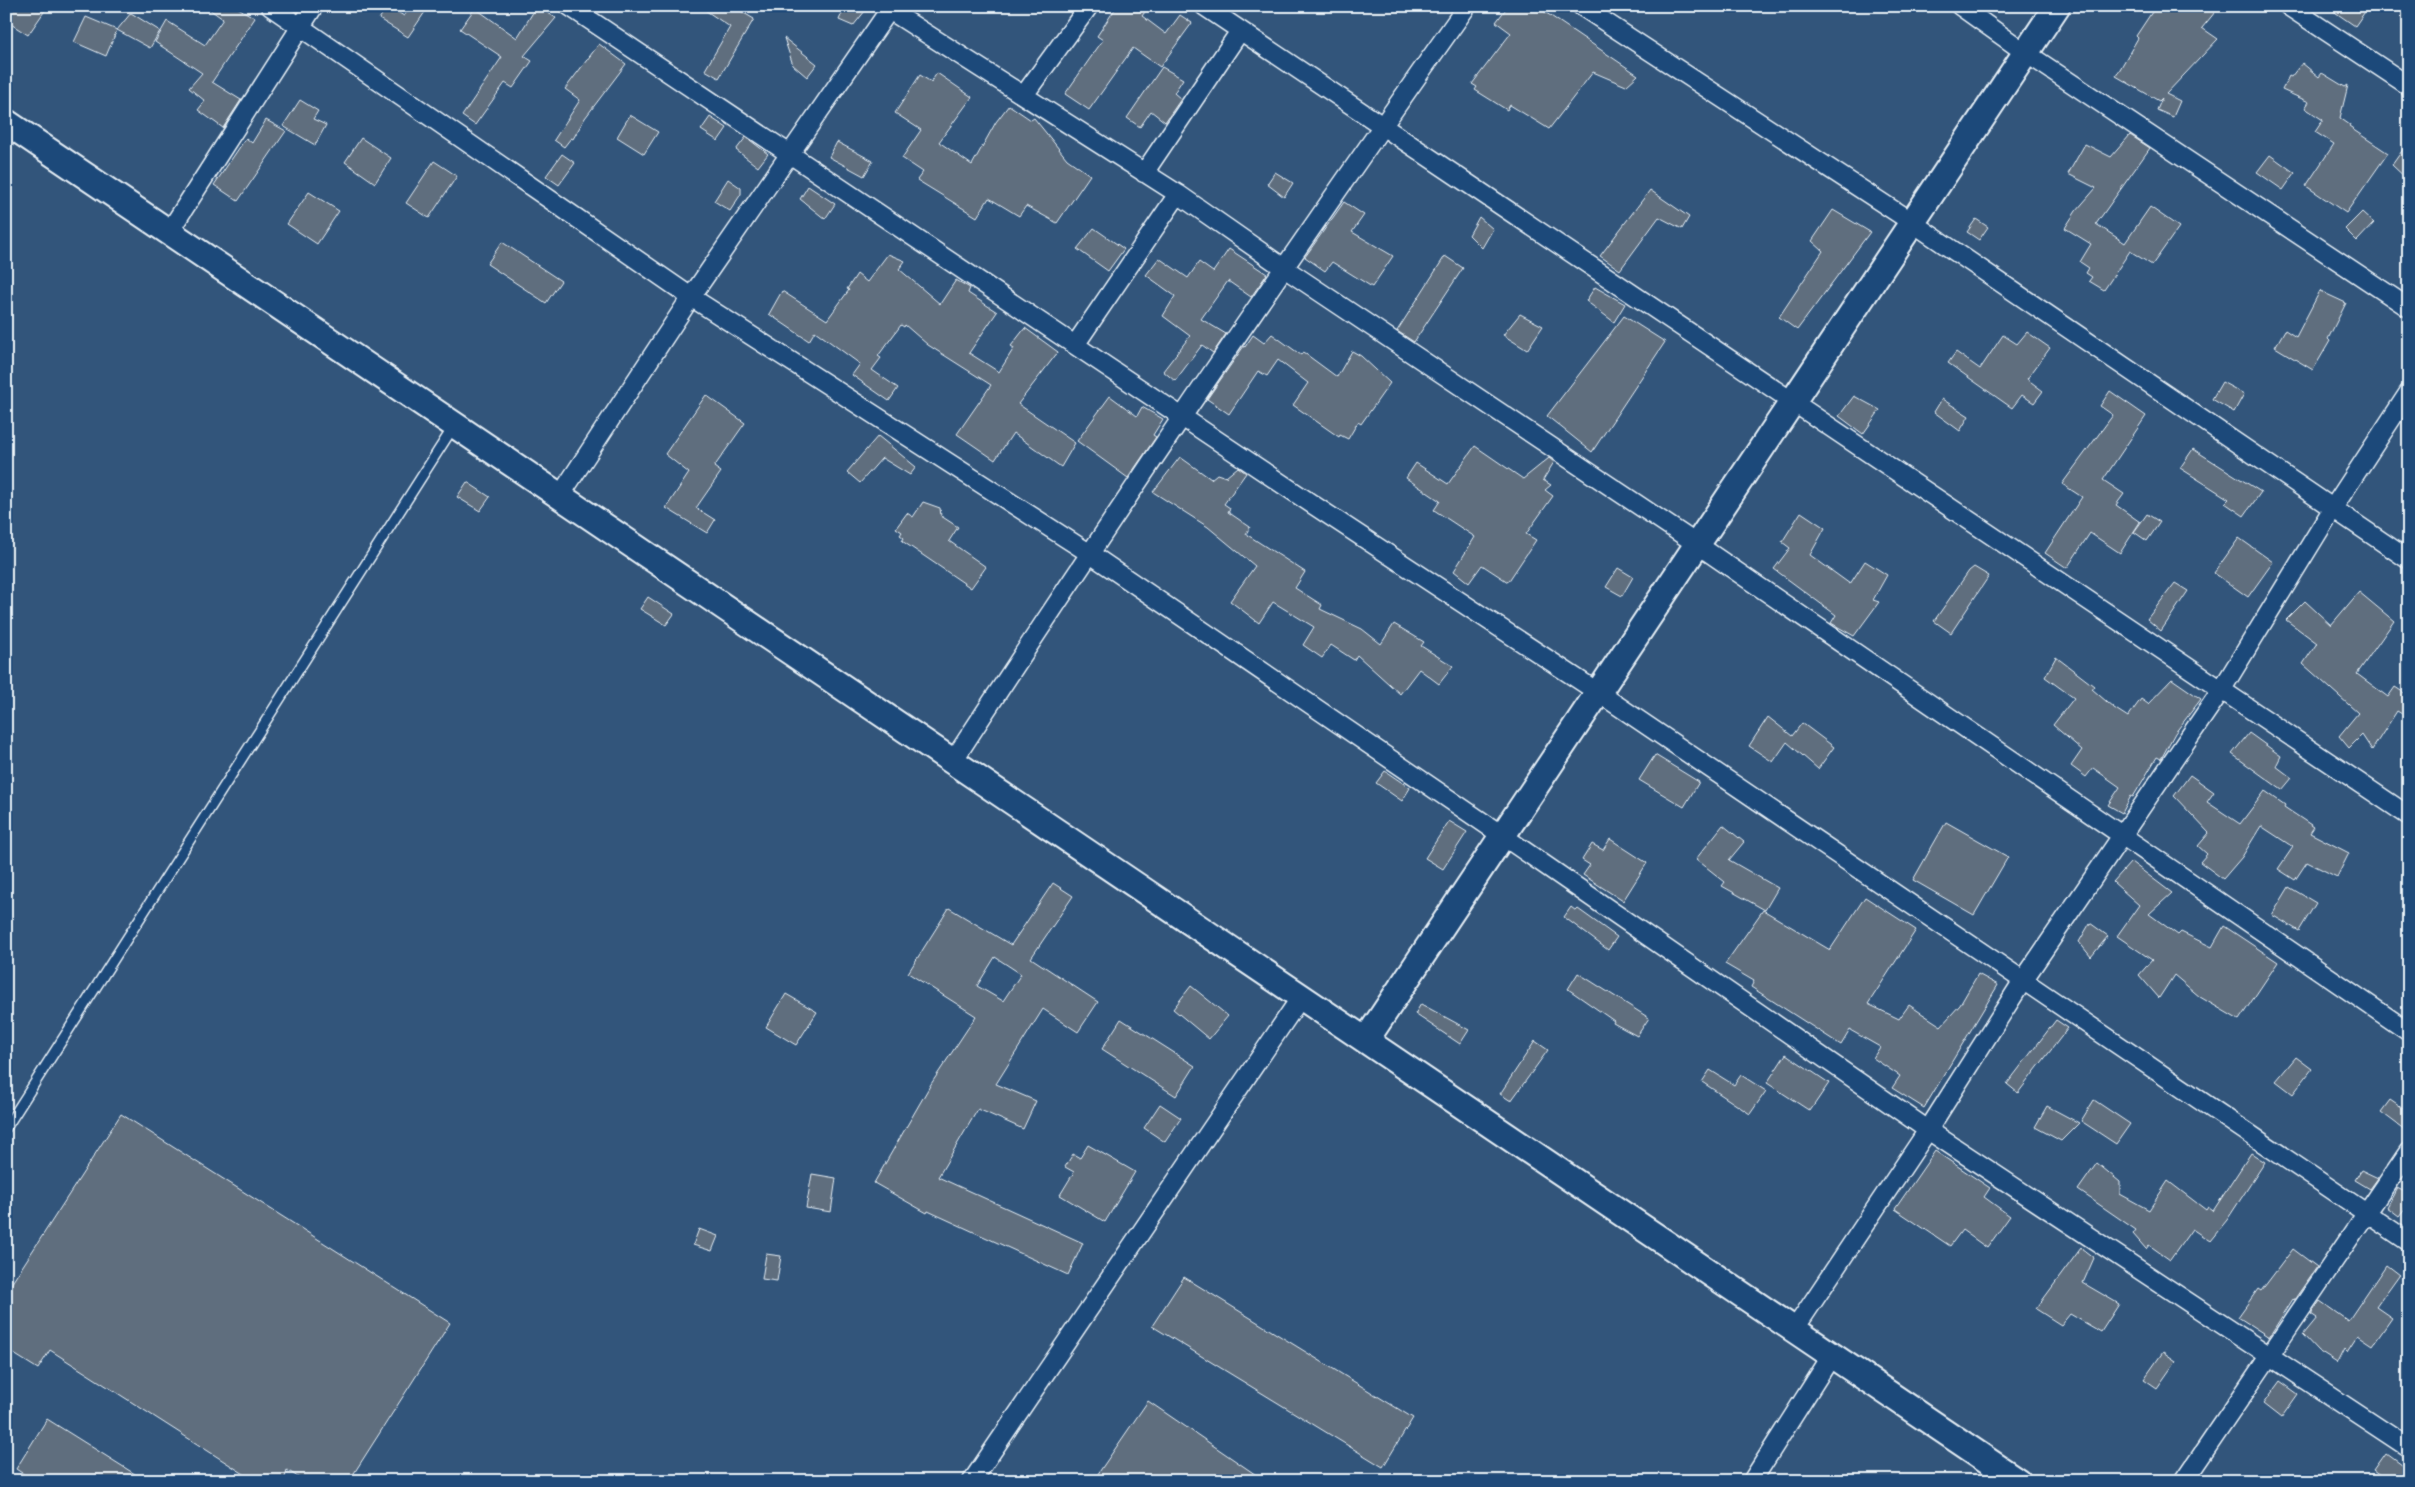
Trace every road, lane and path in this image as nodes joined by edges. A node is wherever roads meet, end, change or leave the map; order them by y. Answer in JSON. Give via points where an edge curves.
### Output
{"nodes":[{"id":1,"x":270,"y":6,"type":"edge"},
{"id":2,"x":314,"y":6,"type":"edge"},
{"id":3,"x":569,"y":6,"type":"edge"},
{"id":4,"x":1089,"y":6,"type":"edge"},
{"id":5,"x":1204,"y":6,"type":"edge"},
{"id":6,"x":1467,"y":6,"type":"edge"},
{"id":7,"x":1581,"y":6,"type":"edge"},
{"id":8,"x":1960,"y":6,"type":"edge"},
{"id":9,"x":2058,"y":6,"type":"edge"},
{"id":10,"x":2288,"y":6,"type":"edge"},
{"id":11,"x":888,"y":8,"type":"edge"},
{"id":12,"x":301,"y":26,"type":"junction"},
{"id":13,"x":1240,"y":31,"type":"junction"},
{"id":14,"x":2026,"y":53,"type":"junction"},
{"id":15,"x":2409,"y":86,"type":"edge"},
{"id":16,"x":1024,"y":96,"type":"junction"},
{"id":17,"x":1382,"y":126,"type":"junction"},
{"id":18,"x":8,"y":129,"type":"edge"},
{"id":19,"x":791,"y":154,"type":"junction"},
{"id":20,"x":1144,"y":173,"type":"junction"},
{"id":21,"x":1178,"y":194,"type":"junction"},
{"id":22,"x":1913,"y":223,"type":"junction"},
{"id":23,"x":169,"y":232,"type":"junction"},
{"id":24,"x":1284,"y":268,"type":"junction"},
{"id":25,"x":691,"y":297,"type":"junction"},
{"id":26,"x":2409,"y":308,"type":"edge"},
{"id":27,"x":1075,"y":345,"type":"junction"},
{"id":28,"x":2409,"y":392,"type":"edge"},
{"id":29,"x":1794,"y":401,"type":"junction"},
{"id":30,"x":1183,"y":417,"type":"junction"},
{"id":31,"x":454,"y":425,"type":"junction"},
{"id":32,"x":560,"y":496,"type":"junction"},
{"id":33,"x":2333,"y":508,"type":"junction"},
{"id":34,"x":1698,"y":545,"type":"junction"},
{"id":35,"x":1089,"y":553,"type":"junction"},
{"id":36,"x":2409,"y":560,"type":"edge"},
{"id":37,"x":2222,"y":689,"type":"junction"},
{"id":38,"x":1599,"y":693,"type":"junction"},
{"id":39,"x":952,"y":761,"type":"junction"},
{"id":40,"x":2409,"y":816,"type":"edge"},
{"id":41,"x":1503,"y":836,"type":"junction"},
{"id":42,"x":2121,"y":837,"type":"junction"},
{"id":43,"x":2022,"y":982,"type":"junction"},
{"id":44,"x":1301,"y":997,"type":"junction"},
{"id":45,"x":2409,"y":1032,"type":"edge"},
{"id":46,"x":1366,"y":1040,"type":"junction"},
{"id":47,"x":6,"y":1128,"type":"edge"},
{"id":48,"x":1928,"y":1130,"type":"junction"},
{"id":49,"x":2409,"y":1152,"type":"edge"},
{"id":50,"x":2367,"y":1214,"type":"junction"},
{"id":51,"x":2409,"y":1242,"type":"edge"},
{"id":52,"x":1794,"y":1330,"type":"junction"},
{"id":53,"x":1832,"y":1355,"type":"junction"},
{"id":54,"x":2269,"y":1356,"type":"junction"},
{"id":55,"x":2409,"y":1448,"type":"edge"},
{"id":56,"x":972,"y":1481,"type":"edge"},
{"id":57,"x":1752,"y":1481,"type":"edge"},
{"id":58,"x":2018,"y":1481,"type":"edge"},
{"id":59,"x":2184,"y":1481,"type":"edge"}],
"edges":[{"from":1,"to":12,"type":"street"},
{"from":2,"to":12,"type":"street"},
{"from":3,"to":19,"type":"street"},
{"from":4,"to":16,"type":"street"},
{"from":5,"to":13,"type":"street"},
{"from":6,"to":17,"type":"street"},
{"from":7,"to":22,"type":"street"},
{"from":8,"to":14,"type":"street"},
{"from":9,"to":14,"type":"street"},
{"from":10,"to":15,"type":"street"},
{"from":11,"to":16,"type":"street"},
{"from":11,"to":19,"type":"street"},
{"from":12,"to":23,"type":"street"},
{"from":12,"to":25,"type":"street"},
{"from":13,"to":17,"type":"street"},
{"from":13,"to":20,"type":"street"},
{"from":14,"to":22,"type":"street"},
{"from":14,"to":26,"type":"street"},
{"from":16,"to":20,"type":"street"},
{"from":17,"to":24,"type":"street"},
{"from":17,"to":29,"type":"street"},
{"from":18,"to":23,"type":"street"},
{"from":19,"to":25,"type":"street"},
{"from":19,"to":27,"type":"street"},
{"from":20,"to":21,"type":"street"},
{"from":21,"to":24,"type":"street"},
{"from":21,"to":27,"type":"street"},
{"from":22,"to":29,"type":"street"},
{"from":22,"to":33,"type":"street"},
{"from":23,"to":31,"type":"street"},
{"from":24,"to":30,"type":"street"},
{"from":24,"to":34,"type":"street"},
{"from":25,"to":32,"type":"street"},
{"from":25,"to":35,"type":"street"},
{"from":27,"to":30,"type":"street"},
{"from":28,"to":33,"type":"street"},
{"from":29,"to":34,"type":"street"},
{"from":29,"to":37,"type":"street"},
{"from":30,"to":35,"type":"street"},
{"from":30,"to":38,"type":"street"},
{"from":31,"to":32,"type":"street"},
{"from":31,"to":47,"type":"lane"},
{"from":32,"to":39,"type":"street"},
{"from":33,"to":36,"type":"street"},
{"from":33,"to":37,"type":"street"},
{"from":34,"to":38,"type":"street"},
{"from":34,"to":42,"type":"street"},
{"from":35,"to":39,"type":"street"},
{"from":35,"to":41,"type":"street"},
{"from":37,"to":40,"type":"street"},
{"from":37,"to":42,"type":"street"},
{"from":38,"to":41,"type":"street"},
{"from":38,"to":43,"type":"street"},
{"from":39,"to":44,"type":"street"},
{"from":41,"to":46,"type":"street"},
{"from":41,"to":48,"type":"street"},
{"from":42,"to":43,"type":"street"},
{"from":42,"to":45,"type":"street"},
{"from":43,"to":48,"type":"street"},
{"from":43,"to":50,"type":"street"},
{"from":44,"to":46,"type":"street"},
{"from":44,"to":56,"type":"street"},
{"from":46,"to":52,"type":"street"},
{"from":48,"to":52,"type":"street"},
{"from":48,"to":54,"type":"street"},
{"from":49,"to":50,"type":"street"},
{"from":50,"to":51,"type":"street"},
{"from":50,"to":54,"type":"street"},
{"from":52,"to":53,"type":"street"},
{"from":53,"to":57,"type":"street"},
{"from":53,"to":58,"type":"street"},
{"from":54,"to":55,"type":"street"},
{"from":54,"to":59,"type":"street"}]}
